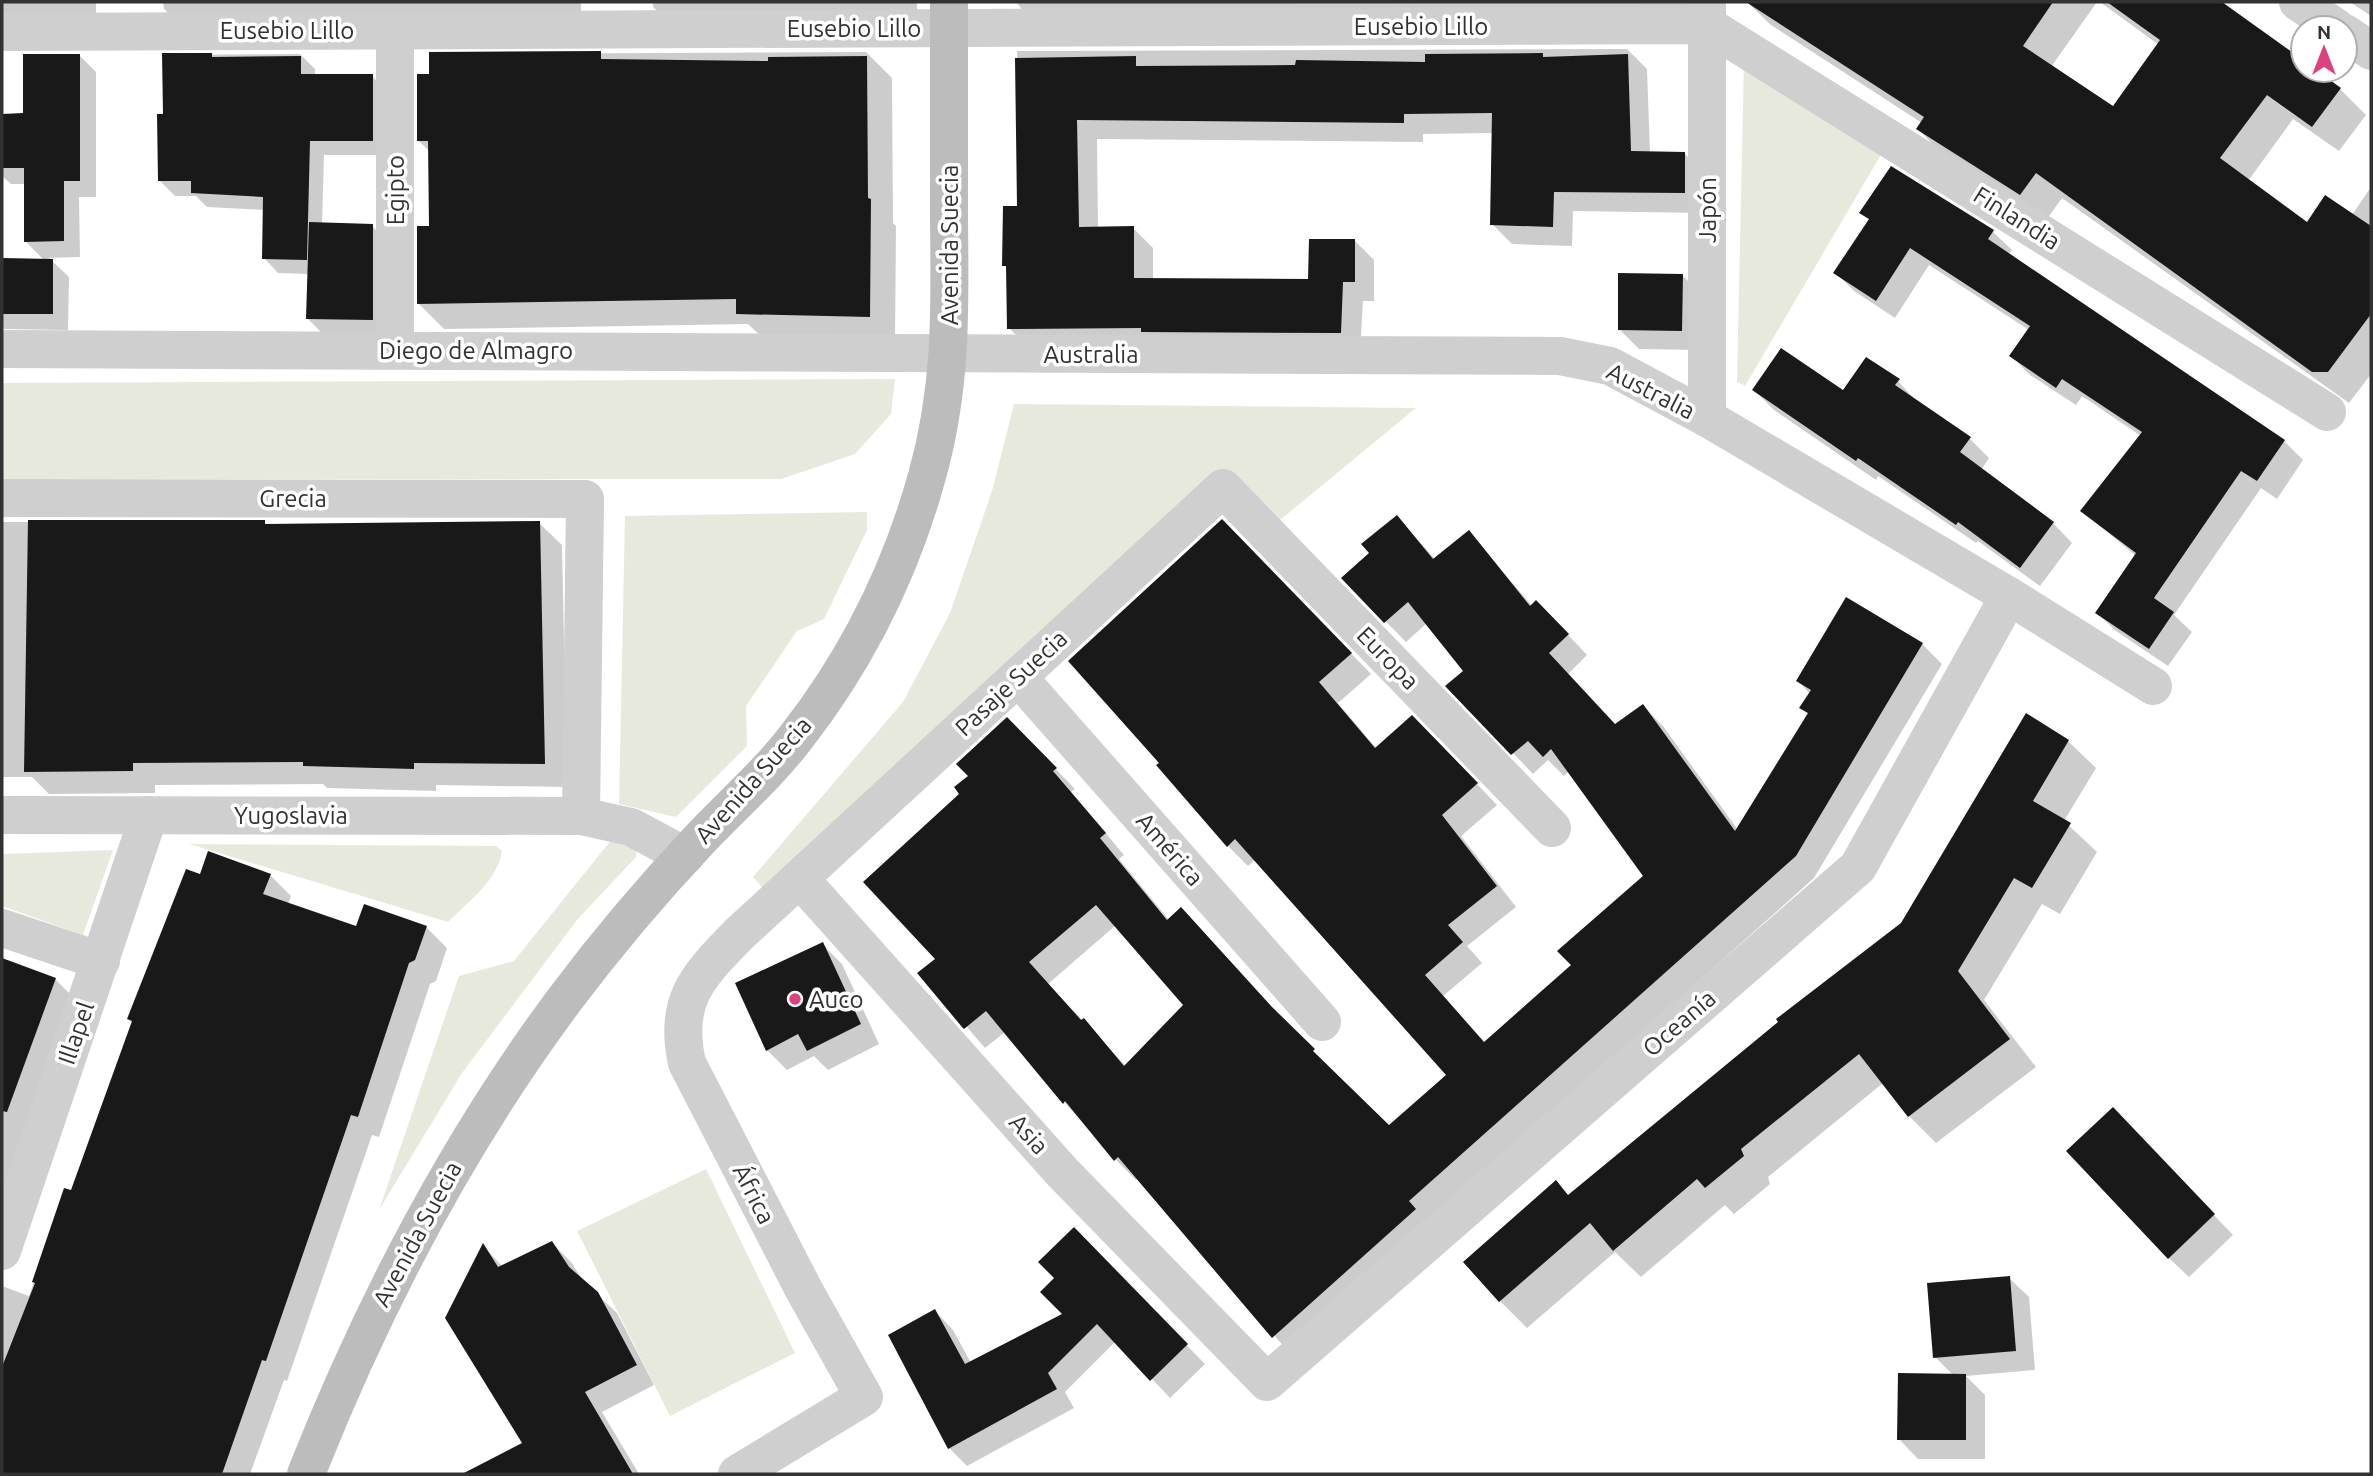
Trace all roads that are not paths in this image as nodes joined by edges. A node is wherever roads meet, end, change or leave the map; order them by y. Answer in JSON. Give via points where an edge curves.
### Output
{"nodes":[{"id":1,"x":2298,"y":2,"type":"edge"},
{"id":2,"x":1707,"y":13,"type":"edge"},
{"id":3,"x":2316,"y":14,"type":"edge"},
{"id":4,"x":949,"y":15,"type":"edge"},
{"id":5,"x":265,"y":16,"type":"edge"},
{"id":6,"x":395,"y":30,"type":"junction"},
{"id":7,"x":2,"y":32,"type":"edge"},
{"id":8,"x":2,"y":349,"type":"edge"},
{"id":9,"x":396,"y":349,"type":"junction"},
{"id":10,"x":950,"y":353,"type":"junction"},
{"id":11,"x":2327,"y":412,"type":"dead end"},
{"id":12,"x":1707,"y":418,"type":"junction"},
{"id":13,"x":1223,"y":488,"type":"joint"},
{"id":14,"x":2,"y":498,"type":"edge"},
{"id":15,"x":2009,"y":596,"type":"junction"},
{"id":16,"x":1018,"y":677,"type":"junction"},
{"id":17,"x":2153,"y":686,"type":"dead end"},
{"id":18,"x":2,"y":815,"type":"edge"},
{"id":19,"x":149,"y":815,"type":"junction"},
{"id":20,"x":581,"y":816,"type":"junction"},
{"id":21,"x":1552,"y":828,"type":"dead end"},
{"id":22,"x":685,"y":856,"type":"junction"},
{"id":23,"x":800,"y":879,"type":"junction"},
{"id":24,"x":2,"y":928,"type":"edge"},
{"id":25,"x":101,"y":961,"type":"junction"},
{"id":26,"x":1322,"y":1022,"type":"dead end"},
{"id":27,"x":2,"y":1249,"type":"edge"},
{"id":28,"x":1267,"y":1382,"type":"joint"},
{"id":29,"x":306,"y":1474,"type":"edge"},
{"id":30,"x":737,"y":1474,"type":"edge"}],
"edges":[{"from":1,"to":3,"type":"street"},
{"from":2,"to":4,"type":"street","name":"Eusebio Lillo"},
{"from":2,"to":11,"type":"street","name":"Finlandia"},
{"from":2,"to":12,"type":"street","name":"Japón"},
{"from":4,"to":6,"type":"street","name":"Eusebio Lillo"},
{"from":4,"to":10,"type":"main road","name":"Avenida Suecia"},
{"from":5,"to":6,"type":"street","name":"Eusebio Lillo"},
{"from":5,"to":7,"type":"street","name":"Eusebio Lillo"},
{"from":6,"to":9,"type":"street","name":"Egipto"},
{"from":8,"to":9,"type":"street","name":"Diego de Almagro"},
{"from":9,"to":10,"type":"street","name":"Diego de Almagro"},
{"from":10,"to":12,"type":"street","name":"Australia","via":[[1560,356],[1610,366]]},
{"from":10,"to":22,"type":"main road","name":"Avenida Suecia","via":[[941,418],[920,500],[884,594],[856,649],[795,740]]},
{"from":12,"to":15,"type":"street","name":"Australia"},
{"from":13,"to":16,"type":"street","name":"Pasaje Suecia"},
{"from":13,"to":21,"type":"street","name":"Europa"},
{"from":14,"to":20,"type":"street","name":"Grecia","via":[[585,499]]},
{"from":15,"to":17,"type":"street","name":"Australia"},
{"from":15,"to":28,"type":"street","name":"Oceanía","via":[[1858,867]]},
{"from":16,"to":23,"type":"street","name":"Pasaje Suecia"},
{"from":16,"to":26,"type":"street","name":"América"},
{"from":18,"to":19,"type":"street","name":"Yugoslavia"},
{"from":19,"to":20,"type":"street","name":"Yugoslavia"},
{"from":19,"to":25,"type":"street","name":"Illapel"},
{"from":20,"to":22,"type":"street","name":"Yugoslavia","via":[[631,827]]},
{"from":22,"to":29,"type":"main road","name":"Avenida Suecia","via":[[567,997],[463,1149],[408,1246],[359,1347]]},
{"from":23,"to":28,"type":"street","name":"Asia","via":[[1063,1173]]},
{"from":23,"to":30,"type":"street","name":"África","via":[[706,967],[691,988],[681,1037],[687,1063],[864,1397]]},
{"from":24,"to":25,"type":"street"},
{"from":25,"to":27,"type":"street","name":"Illapel"}]}
